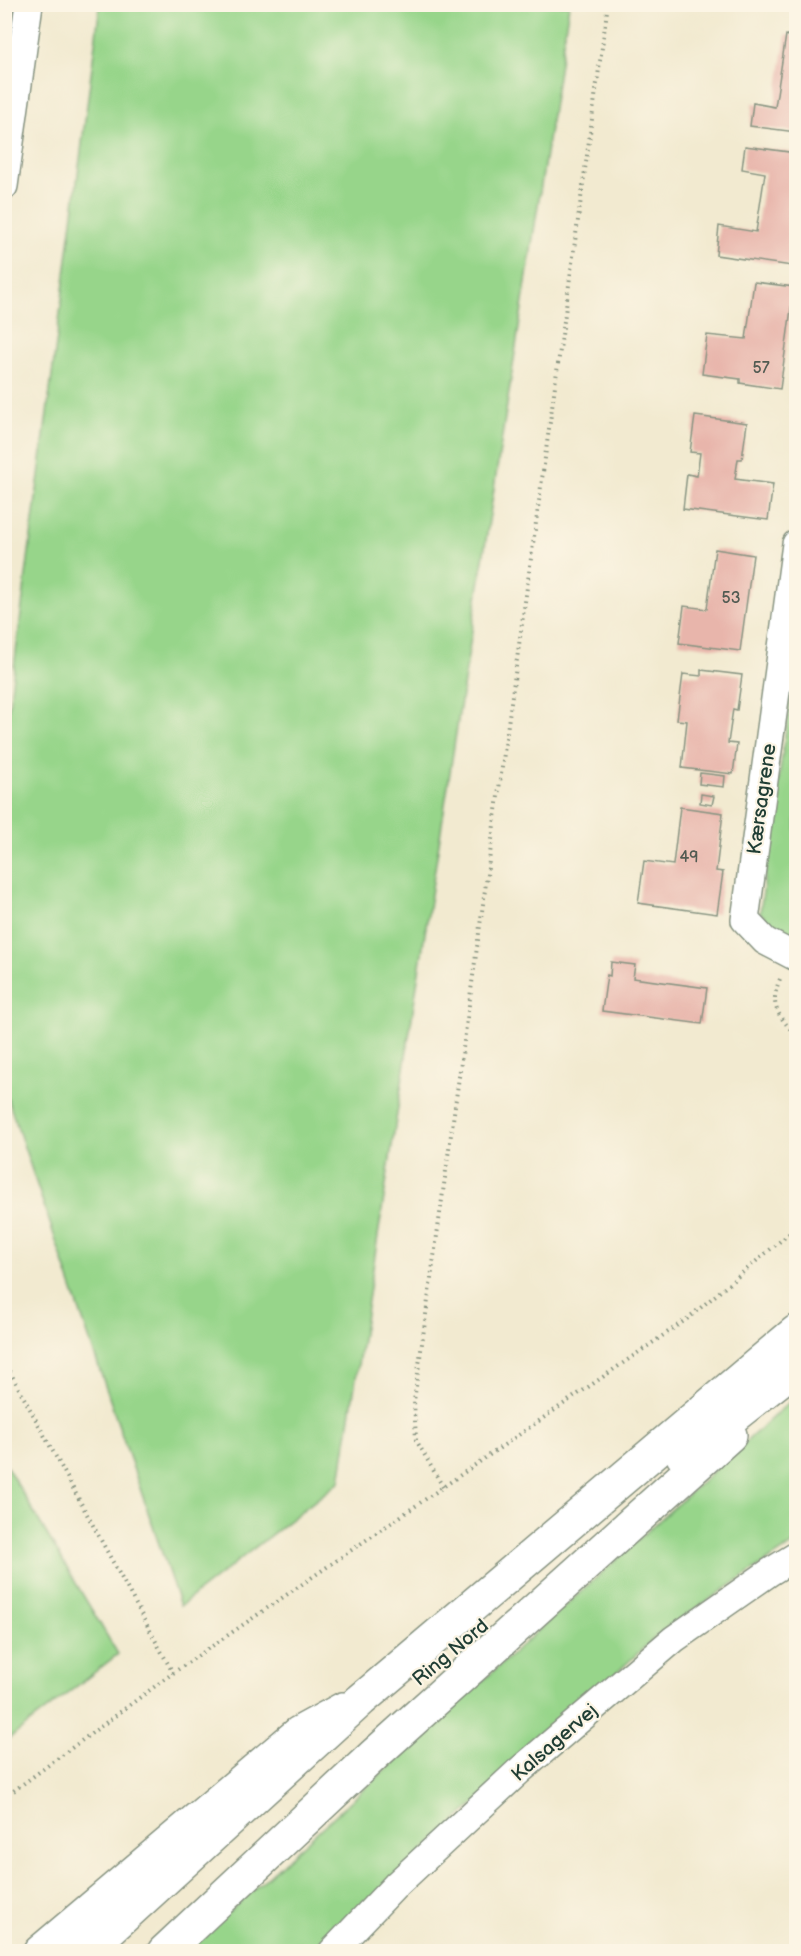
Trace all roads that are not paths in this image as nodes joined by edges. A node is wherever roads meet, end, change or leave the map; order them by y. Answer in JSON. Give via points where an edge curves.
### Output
{"nodes":[{"id":1,"x":29,"y":4,"type":"edge"},
{"id":2,"x":4,"y":186,"type":"edge"},
{"id":3,"x":796,"y":544,"type":"edge"},
{"id":4,"x":794,"y":956,"type":"edge"},
{"id":5,"x":796,"y":1332,"type":"edge"},
{"id":6,"x":796,"y":1369,"type":"edge"},
{"id":7,"x":796,"y":1556,"type":"edge"},
{"id":8,"x":361,"y":1700,"type":"junction"},
{"id":9,"x":40,"y":1952,"type":"edge"},
{"id":10,"x":85,"y":1952,"type":"edge"},
{"id":11,"x":118,"y":1952,"type":"edge"},
{"id":12,"x":164,"y":1952,"type":"edge"},
{"id":13,"x":332,"y":1952,"type":"edge"}],
"edges":[{"from":1,"to":2,"type":"street"},
{"from":3,"to":4,"type":"street","name":"Kærsagrene","via":[[745,920],[765,941]]},
{"from":5,"to":8,"type":"main road","name":"Ring Nord"},
{"from":6,"to":11,"type":"main road","name":"Ring Nord","via":[[657,1476],[374,1717]]},
{"from":6,"to":12,"type":"main road","via":[[713,1451],[374,1755]]},
{"from":7,"to":13,"type":"street","name":"Kalsagervej","via":[[674,1639],[519,1771],[396,1885]]},
{"from":8,"to":9,"type":"main road","via":[[299,1733]]},
{"from":8,"to":10,"type":"main road"}]}
